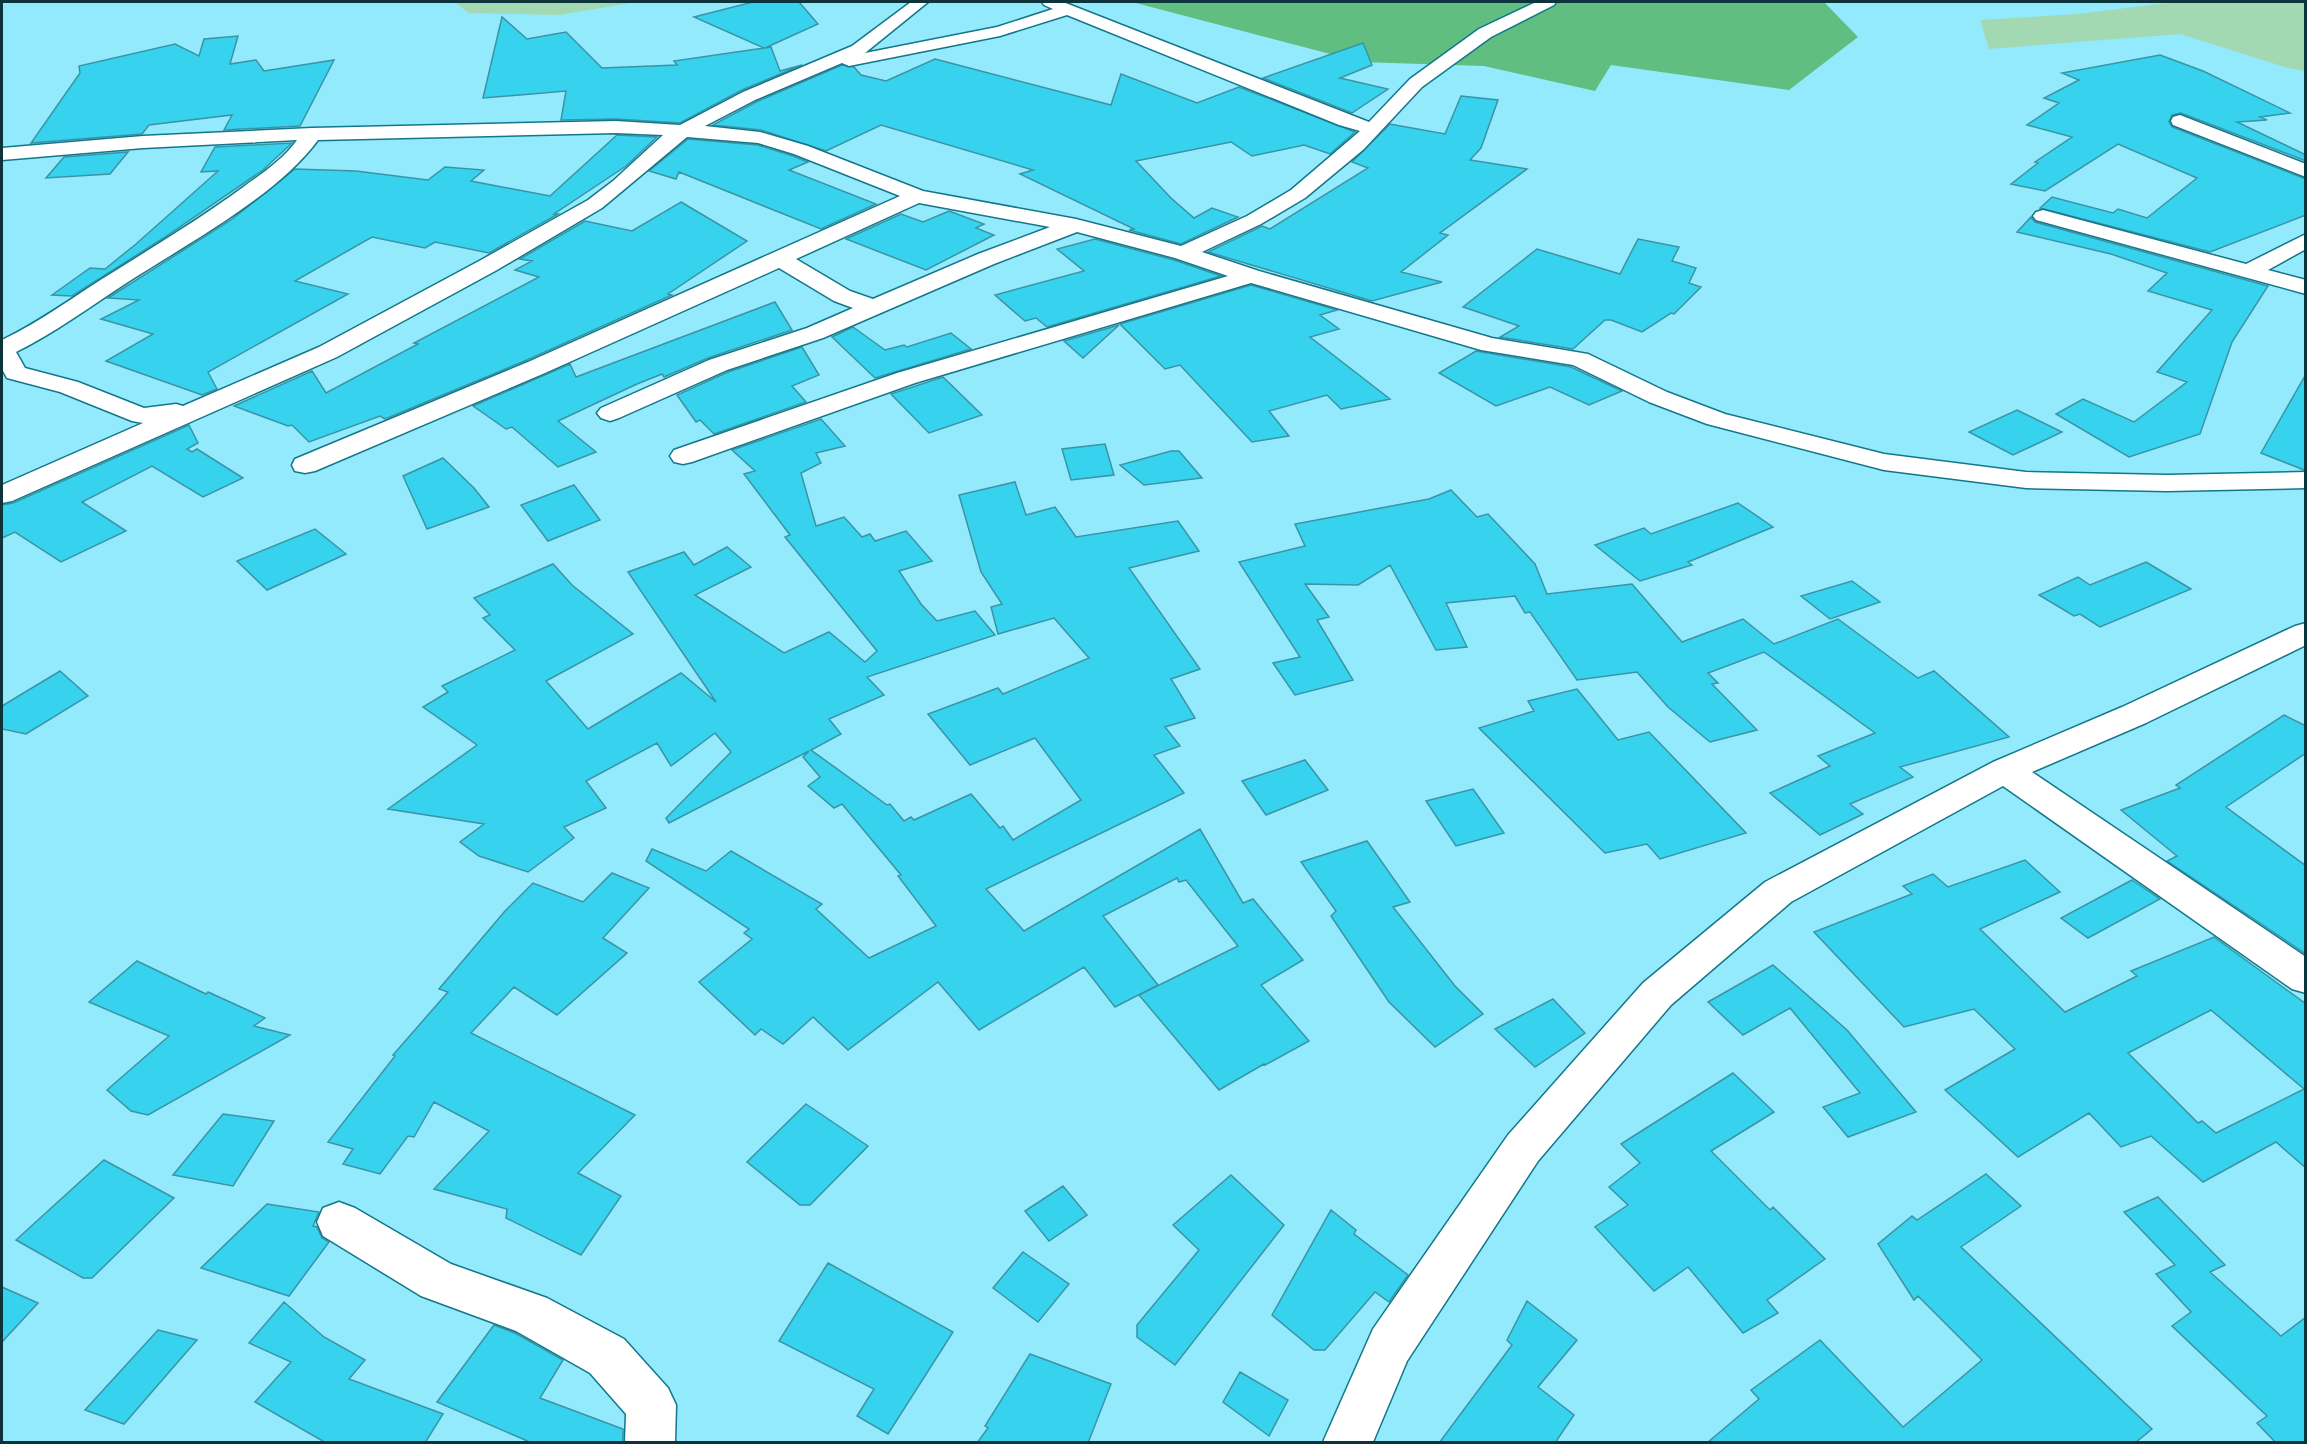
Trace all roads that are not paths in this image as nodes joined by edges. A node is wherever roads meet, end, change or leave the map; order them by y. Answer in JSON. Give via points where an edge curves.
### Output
{"nodes":[{"id":1,"x":920,"y":2,"type":"edge"},
{"id":2,"x":1050,"y":2,"type":"edge"},
{"id":3,"x":1548,"y":2,"type":"edge"},
{"id":4,"x":1070,"y":9,"type":"junction"},
{"id":5,"x":829,"y":64,"type":"junction"},
{"id":6,"x":1346,"y":121,"type":"junction"},
{"id":7,"x":2180,"y":121,"type":"dead end"},
{"id":8,"x":1371,"y":128,"type":"junction"},
{"id":9,"x":684,"y":130,"type":"junction"},
{"id":10,"x":312,"y":134,"type":"junction"},
{"id":11,"x":1357,"y":145,"type":"junction"},
{"id":12,"x":2,"y":154,"type":"edge"},
{"id":13,"x":2306,"y":171,"type":"edge"},
{"id":14,"x":917,"y":196,"type":"junction"},
{"id":15,"x":2043,"y":216,"type":"dead end"},
{"id":16,"x":1076,"y":225,"type":"junction"},
{"id":17,"x":2306,"y":240,"type":"edge"},
{"id":18,"x":1183,"y":253,"type":"junction"},
{"id":19,"x":780,"y":259,"type":"junction"},
{"id":20,"x":2249,"y":272,"type":"junction"},
{"id":21,"x":1251,"y":276,"type":"junction"},
{"id":22,"x":2306,"y":287,"type":"edge"},
{"id":23,"x":873,"y":307,"type":"junction"},
{"id":24,"x":196,"y":410,"type":"junction"},
{"id":25,"x":610,"y":413,"type":"dead end"},
{"id":26,"x":683,"y":456,"type":"dead end"},
{"id":27,"x":305,"y":465,"type":"dead end"},
{"id":28,"x":2306,"y":480,"type":"edge"},
{"id":29,"x":2,"y":495,"type":"edge"},
{"id":30,"x":2306,"y":633,"type":"edge"},
{"id":31,"x":2005,"y":770,"type":"junction"},
{"id":32,"x":2306,"y":978,"type":"edge"},
{"id":33,"x":339,"y":1222,"type":"dead end"},
{"id":34,"x":650,"y":1443,"type":"edge"},
{"id":35,"x":1348,"y":1443,"type":"edge"}],
"edges":[{"from":1,"to":5,"type":"street","via":[[858,50]]},
{"from":2,"to":4,"type":"street"},
{"from":3,"to":8,"type":"street","via":[[1485,33],[1416,83]]},
{"from":4,"to":5,"type":"street","via":[[1000,31]]},
{"from":4,"to":6,"type":"street"},
{"from":5,"to":9,"type":"street","via":[[749,96]]},
{"from":6,"to":8,"type":"street"},
{"from":6,"to":11,"type":"street"},
{"from":7,"to":13,"type":"street"},
{"from":8,"to":11,"type":"street"},
{"from":9,"to":10,"type":"street","via":[[616,127]]},
{"from":9,"to":14,"type":"street","via":[[760,138],[837,163]]},
{"from":9,"to":24,"type":"street","via":[[595,204],[328,352]]},
{"from":10,"to":12,"type":"street"},
{"from":10,"to":24,"type":"street","via":[[298,153],[269,178],[214,218],[43,329],[2,349],[16,373],[69,387],[141,416]]},
{"from":11,"to":18,"type":"street","via":[[1298,194],[1254,220]]},
{"from":14,"to":16,"type":"street"},
{"from":14,"to":19,"type":"street"},
{"from":15,"to":20,"type":"street"},
{"from":16,"to":18,"type":"street"},
{"from":16,"to":23,"type":"street"},
{"from":17,"to":20,"type":"street"},
{"from":18,"to":21,"type":"street"},
{"from":19,"to":23,"type":"street","via":[[842,296]]},
{"from":19,"to":27,"type":"street","via":[[417,420]]},
{"from":20,"to":22,"type":"street"},
{"from":21,"to":26,"type":"street","via":[[906,378]]},
{"from":21,"to":28,"type":"street","via":[[1490,345],[1580,359],[1658,397],[1716,419],[1884,462],[2026,480]]},
{"from":23,"to":25,"type":"street","via":[[815,333],[718,365]]},
{"from":24,"to":29,"type":"street"},
{"from":30,"to":31,"type":"street","via":[[2134,715]]},
{"from":31,"to":32,"type":"street"},
{"from":31,"to":35,"type":"street","via":[[1778,892],[1657,994],[1523,1148],[1390,1345]]},
{"from":33,"to":34,"type":"street","via":[[437,1281],[530,1314],[608,1356],[651,1405]]}]}
